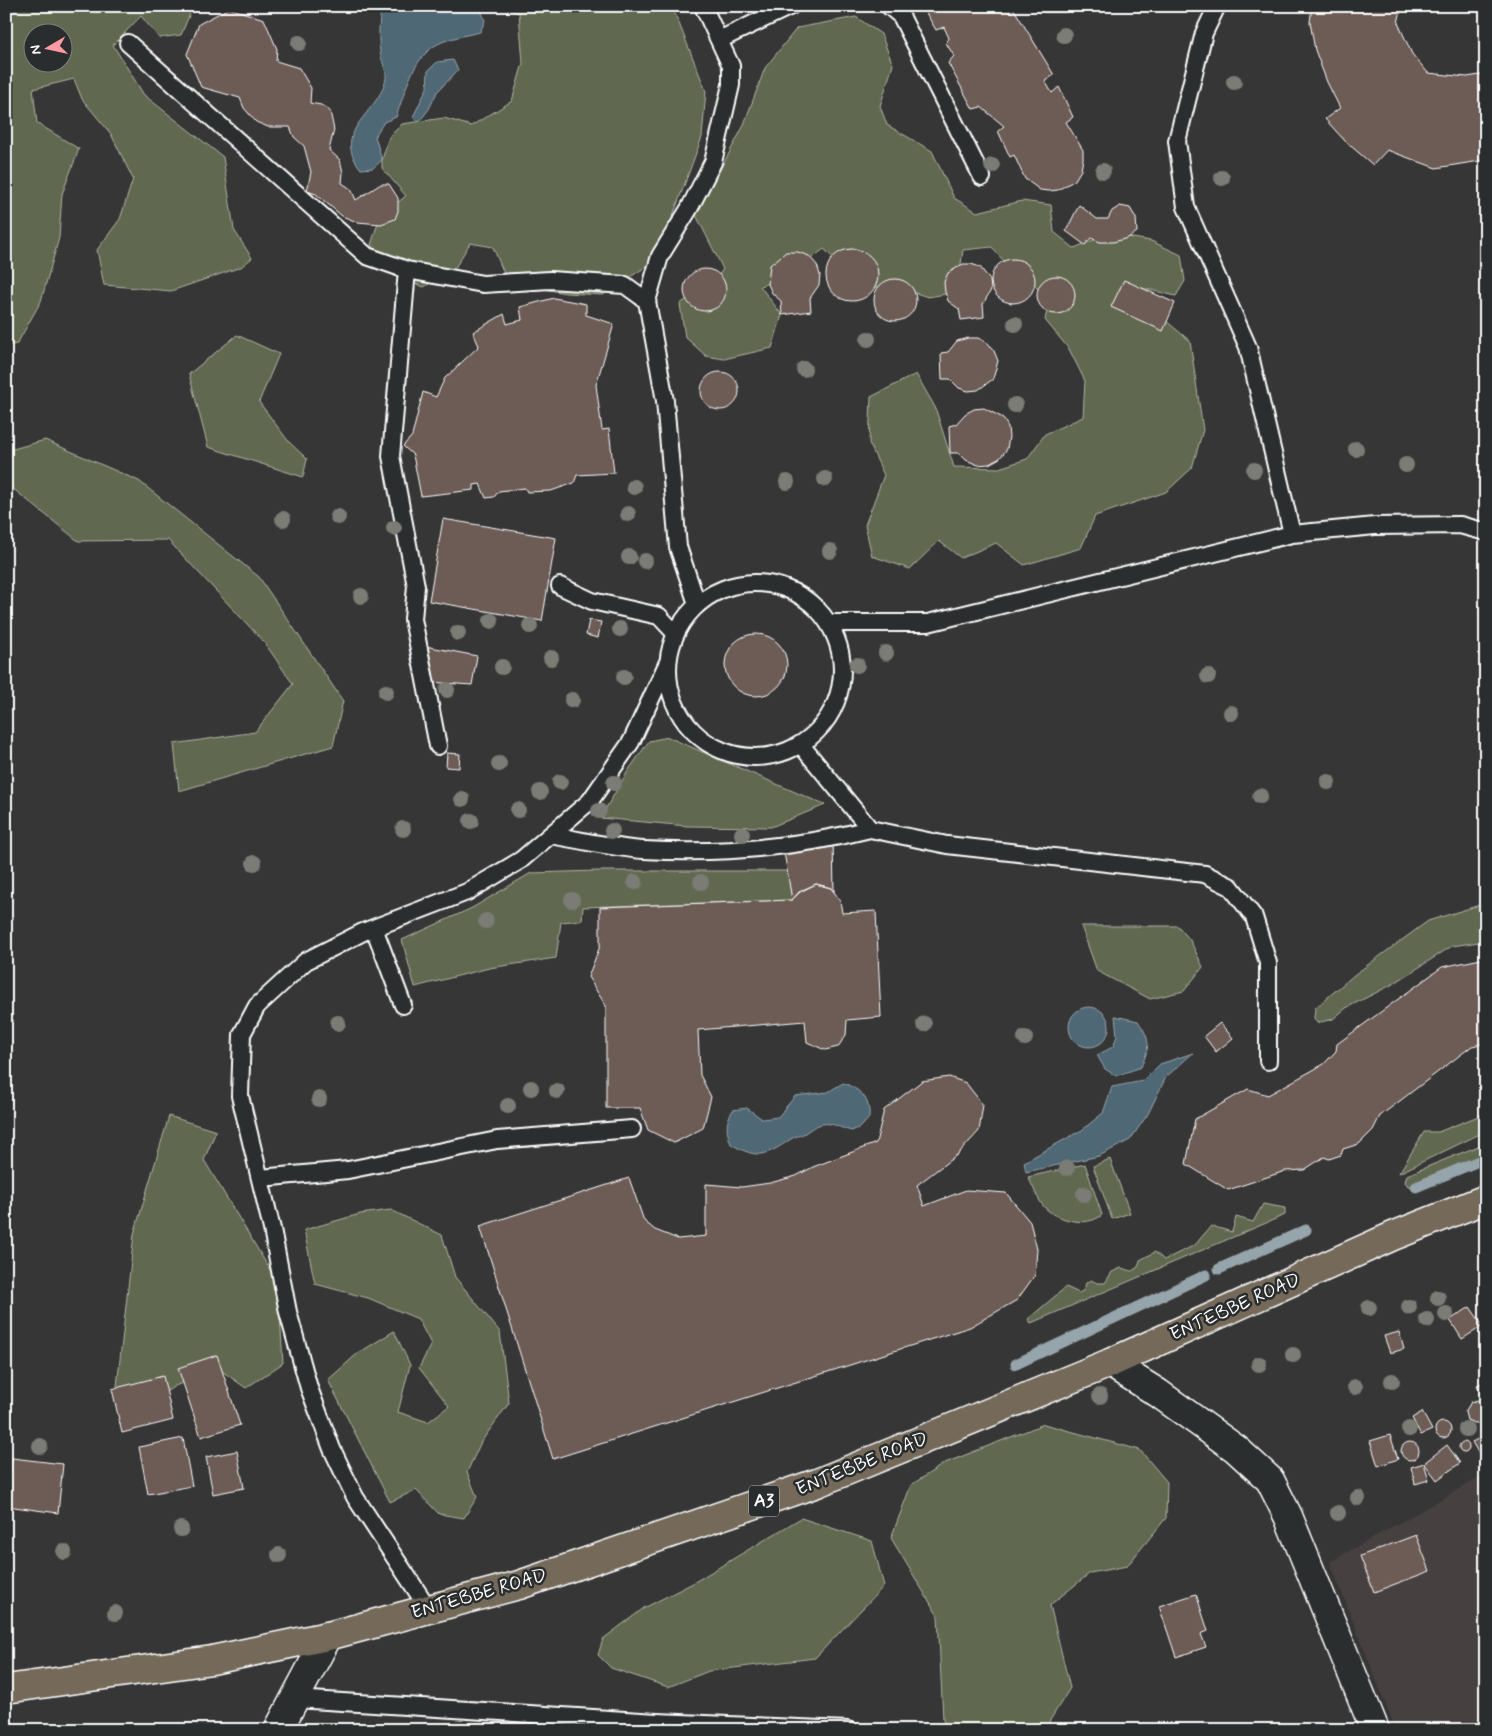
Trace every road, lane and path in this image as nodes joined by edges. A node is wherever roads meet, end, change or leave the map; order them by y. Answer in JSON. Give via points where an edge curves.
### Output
{"nodes":[{"id":1,"x":704,"y":6,"type":"edge"},
{"id":2,"x":791,"y":6,"type":"edge"},
{"id":3,"x":889,"y":6,"type":"edge"},
{"id":4,"x":1217,"y":6,"type":"edge"},
{"id":5,"x":719,"y":40,"type":"junction"},
{"id":6,"x":128,"y":43,"type":"dead end"},
{"id":7,"x":982,"y":178,"type":"dead end"},
{"id":8,"x":407,"y":270,"type":"junction"},
{"id":9,"x":647,"y":301,"type":"junction"},
{"id":10,"x":1486,"y":532,"type":"edge"},
{"id":11,"x":1292,"y":534,"type":"junction"},
{"id":12,"x":560,"y":586,"type":"dead end"},
{"id":13,"x":697,"y":604,"type":"junction"},
{"id":14,"x":828,"y":623,"type":"junction"},
{"id":15,"x":675,"y":633,"type":"junction"},
{"id":16,"x":668,"y":662,"type":"junction"},
{"id":17,"x":801,"y":745,"type":"junction"},
{"id":18,"x":438,"y":746,"type":"dead end"},
{"id":19,"x":870,"y":829,"type":"junction"},
{"id":20,"x":550,"y":835,"type":"junction"},
{"id":21,"x":374,"y":928,"type":"junction"},
{"id":22,"x":403,"y":1005,"type":"dead end"},
{"id":23,"x":1268,"y":1061,"type":"dead end"},
{"id":24,"x":632,"y":1129,"type":"dead end"},
{"id":25,"x":260,"y":1178,"type":"junction"},
{"id":26,"x":1486,"y":1199,"type":"edge"},
{"id":27,"x":1110,"y":1363,"type":"junction"},
{"id":28,"x":428,"y":1608,"type":"junction"},
{"id":29,"x":328,"y":1636,"type":"junction"},
{"id":30,"x":6,"y":1689,"type":"edge"},
{"id":31,"x":296,"y":1699,"type":"junction"},
{"id":32,"x":278,"y":1730,"type":"edge"},
{"id":33,"x":848,"y":1730,"type":"edge"},
{"id":34,"x":1375,"y":1730,"type":"edge"}],
"edges":[{"from":1,"to":5,"type":"lane"},
{"from":2,"to":5,"type":"lane"},
{"from":3,"to":7,"type":"lane","via":[[901,16]]},
{"from":4,"to":11,"type":"lane","via":[[1204,32],[1177,141],[1186,208],[1248,347]]},
{"from":5,"to":9,"type":"lane","via":[[731,66],[731,85],[713,162],[660,256]]},
{"from":6,"to":8,"type":"lane","via":[[367,256]]},
{"from":8,"to":9,"type":"lane","via":[[483,284],[550,280],[624,285]]},
{"from":8,"to":18,"type":"lane","via":[[391,456],[416,586],[413,619]]},
{"from":9,"to":13,"type":"lane","via":[[666,401],[678,547]]},
{"from":10,"to":11,"type":"lane","via":[[1460,525],[1375,526]]},
{"from":11,"to":14,"type":"lane","via":[[928,623]]},
{"from":12,"to":15,"type":"lane","via":[[592,601],[659,616]]},
{"from":13,"to":14,"type":"lane","via":[[723,588],[752,583],[782,586],[808,601]]},
{"from":13,"to":15,"type":"lane"},
{"from":14,"to":17,"type":"lane","via":[[840,651],[842,681],[833,709],[816,734]]},
{"from":15,"to":16,"type":"lane"},
{"from":16,"to":17,"type":"lane","via":[[670,694],[685,723],[709,745],[739,757],[771,757]]},
{"from":16,"to":20,"type":"lane","via":[[631,742],[590,801]]},
{"from":17,"to":19,"type":"lane"},
{"from":19,"to":20,"type":"lane","via":[[838,837],[729,852],[642,850]]},
{"from":19,"to":23,"type":"lane","via":[[946,845],[1205,874],[1231,887],[1254,917],[1268,963]]},
{"from":20,"to":21,"type":"lane","via":[[521,860],[467,892]]},
{"from":21,"to":22,"type":"lane"},
{"from":21,"to":25,"type":"lane","via":[[306,961],[257,1006],[242,1034],[240,1096]]},
{"from":24,"to":25,"type":"lane","via":[[497,1140],[348,1170]]},
{"from":25,"to":28,"type":"lane","via":[[288,1312],[309,1388],[332,1449],[355,1498]]},
{"from":26,"to":27,"type":"main road","name":"ENTEBBE ROAD","number":"A3","via":[[1393,1236]]},
{"from":27,"to":28,"type":"main road","name":"ENTEBBE ROAD","number":"A3","via":[[817,1483],[519,1585]]},
{"from":27,"to":34,"type":"street","via":[[1236,1449],[1270,1480],[1288,1516]]},
{"from":28,"to":29,"type":"main road","name":"ENTEBBE ROAD","number":"A3"},
{"from":29,"to":30,"type":"main road","name":"ENTEBBE ROAD","number":"A3","via":[[212,1660]]},
{"from":29,"to":31,"type":"street"},
{"from":31,"to":32,"type":"street"},
{"from":31,"to":33,"type":"lane"}]}
